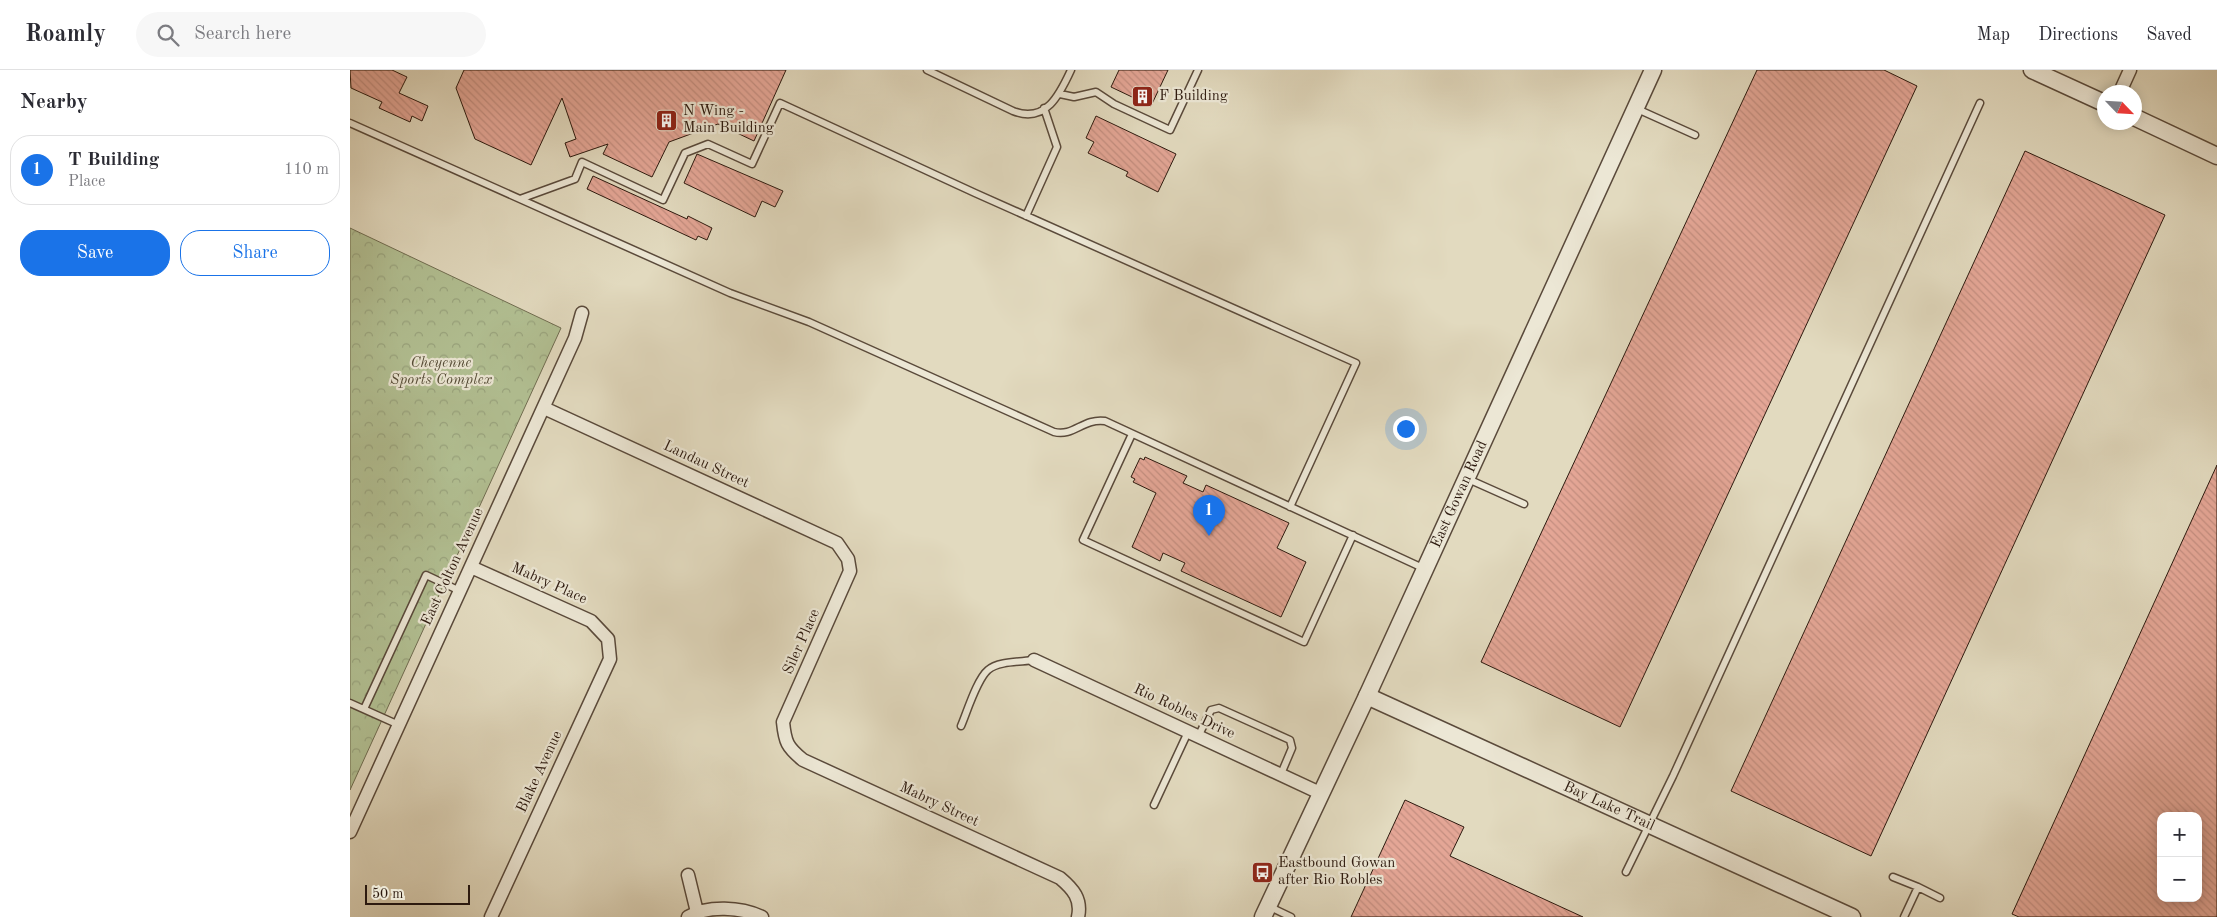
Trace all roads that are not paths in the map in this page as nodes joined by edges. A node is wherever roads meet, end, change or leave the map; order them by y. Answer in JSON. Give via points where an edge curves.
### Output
{"nodes":[{"id":1,"x":927,"y":70,"type":"edge"},
{"id":2,"x":1071,"y":70,"type":"edge"},
{"id":3,"x":1198,"y":70,"type":"edge"},
{"id":4,"x":2032,"y":70,"type":"edge"},
{"id":5,"x":2130,"y":70,"type":"edge"},
{"id":6,"x":1648,"y":71,"type":"edge"},
{"id":7,"x":2123,"y":85,"type":"edge"},
{"id":8,"x":1060,"y":94,"type":"junction"},
{"id":9,"x":2097,"y":100,"type":"edge"},
{"id":10,"x":1980,"y":103,"type":"dead end"},
{"id":11,"x":1044,"y":108,"type":"junction"},
{"id":12,"x":1635,"y":108,"type":"junction"},
{"id":13,"x":350,"y":122,"type":"edge"},
{"id":14,"x":2142,"y":122,"type":"edge"},
{"id":15,"x":1695,"y":135,"type":"dead end"},
{"id":16,"x":2217,"y":156,"type":"edge"},
{"id":17,"x":520,"y":199,"type":"junction"},
{"id":18,"x":1026,"y":216,"type":"junction"},
{"id":19,"x":582,"y":314,"type":"dead end"},
{"id":20,"x":544,"y":408,"type":"junction"},
{"id":21,"x":1132,"y":434,"type":"junction"},
{"id":22,"x":1466,"y":478,"type":"junction"},
{"id":23,"x":1524,"y":504,"type":"dead end"},
{"id":24,"x":1290,"y":507,"type":"junction"},
{"id":25,"x":1353,"y":535,"type":"junction"},
{"id":26,"x":848,"y":559,"type":"joint"},
{"id":27,"x":471,"y":567,"type":"junction"},
{"id":28,"x":1425,"y":569,"type":"junction"},
{"id":29,"x":460,"y":591,"type":"junction"},
{"id":30,"x":608,"y":638,"type":"joint"},
{"id":31,"x":1034,"y":660,"type":"joint"},
{"id":32,"x":1367,"y":696,"type":"junction"},
{"id":33,"x":350,"y":703,"type":"edge"},
{"id":34,"x":364,"y":709,"type":"junction"},
{"id":35,"x":399,"y":725,"type":"junction"},
{"id":36,"x":961,"y":726,"type":"dead end"},
{"id":37,"x":1193,"y":734,"type":"junction"},
{"id":38,"x":785,"y":738,"type":"joint"},
{"id":39,"x":1280,"y":774,"type":"junction"},
{"id":40,"x":1320,"y":793,"type":"junction"},
{"id":41,"x":1154,"y":805,"type":"dead end"},
{"id":42,"x":1650,"y":825,"type":"junction"},
{"id":43,"x":350,"y":832,"type":"edge"},
{"id":44,"x":1626,"y":872,"type":"dead end"},
{"id":45,"x":688,"y":875,"type":"dead end"},
{"id":46,"x":1893,"y":877,"type":"dead end"},
{"id":47,"x":1918,"y":888,"type":"junction"},
{"id":48,"x":1940,"y":898,"type":"dead end"},
{"id":49,"x":1266,"y":912,"type":"edge"},
{"id":50,"x":693,"y":914,"type":"edge"},
{"id":51,"x":491,"y":917,"type":"edge"},
{"id":52,"x":762,"y":917,"type":"edge"},
{"id":53,"x":1078,"y":917,"type":"edge"},
{"id":54,"x":1291,"y":917,"type":"edge"},
{"id":55,"x":1852,"y":917,"type":"edge"},
{"id":56,"x":1904,"y":917,"type":"edge"}],
"edges":[{"from":1,"to":11,"type":"lane","via":[[1019,113],[1034,113]]},
{"from":2,"to":8,"type":"lane"},
{"from":3,"to":8,"type":"lane","via":[[1170,130],[1114,104],[1101,94],[1092,92],[1070,97]]},
{"from":4,"to":9,"type":"street"},
{"from":5,"to":7,"type":"street"},
{"from":6,"to":12,"type":"street","name":"East Gowan Road"},
{"from":8,"to":11,"type":"lane"},
{"from":10,"to":42,"type":"lane"},
{"from":11,"to":18,"type":"lane","via":[[1056,148]]},
{"from":12,"to":15,"type":"lane"},
{"from":12,"to":22,"type":"street","name":"East Gowan Road"},
{"from":13,"to":17,"type":"lane"},
{"from":14,"to":16,"type":"street"},
{"from":17,"to":18,"type":"lane","via":[[575,179],[582,162],[663,200],[684,153],[708,144],[752,164],[780,103]]},
{"from":17,"to":21,"type":"lane","via":[[730,293],[809,322],[1054,432],[1070,432],[1096,420]]},
{"from":18,"to":24,"type":"lane","via":[[1356,363]]},
{"from":19,"to":20,"type":"street","name":"East Colton Avenue","via":[[576,338]]},
{"from":20,"to":26,"type":"street","name":"Landau Street","via":[[837,543]]},
{"from":20,"to":27,"type":"street","name":"East Colton Avenue"},
{"from":21,"to":24,"type":"lane"},
{"from":21,"to":25,"type":"lane","via":[[1083,540],[1304,642]]},
{"from":22,"to":23,"type":"lane"},
{"from":22,"to":28,"type":"street","name":"East Gowan Road"},
{"from":24,"to":25,"type":"lane"},
{"from":25,"to":28,"type":"lane"},
{"from":26,"to":38,"type":"street","name":"Siler Place","via":[[850,571],[841,594],[784,722]]},
{"from":27,"to":29,"type":"street","name":"East Colton Avenue"},
{"from":27,"to":30,"type":"street","name":"Mabry Place","via":[[591,621]]},
{"from":28,"to":32,"type":"street","name":"East Gowan Road"},
{"from":29,"to":34,"type":"lane","via":[[426,575]]},
{"from":29,"to":35,"type":"street","name":"East Colton Avenue"},
{"from":30,"to":51,"type":"street","name":"Blake Avenue","via":[[610,659]]},
{"from":31,"to":36,"type":"lane","via":[[988,669]]},
{"from":31,"to":37,"type":"street","name":"Rio Robles Drive"},
{"from":32,"to":40,"type":"street","name":"East Gowan Road"},
{"from":32,"to":42,"type":"street","name":"Bay Lake Trail"},
{"from":33,"to":34,"type":"lane"},
{"from":34,"to":35,"type":"lane"},
{"from":35,"to":43,"type":"street","name":"East Colton Avenue"},
{"from":37,"to":39,"type":"street","name":"Rio Robles Drive"},
{"from":37,"to":39,"type":"lane","via":[[1211,710],[1219,708],[1290,740],[1292,748]]},
{"from":37,"to":41,"type":"lane"},
{"from":38,"to":53,"type":"street","name":"Mabry Street","via":[[790,750],[802,760],[1060,878],[1073,890],[1079,902]]},
{"from":39,"to":40,"type":"street","name":"Rio Robles Drive"},
{"from":40,"to":49,"type":"street","name":"East Gowan Road"},
{"from":42,"to":44,"type":"lane"},
{"from":42,"to":55,"type":"street","name":"Bay Lake Trail"},
{"from":45,"to":50,"type":"street"},
{"from":46,"to":47,"type":"lane"},
{"from":47,"to":48,"type":"lane"},
{"from":47,"to":56,"type":"lane"},
{"from":49,"to":54,"type":"lane"},
{"from":50,"to":52,"type":"street","via":[[710,909],[753,913]]}]}
